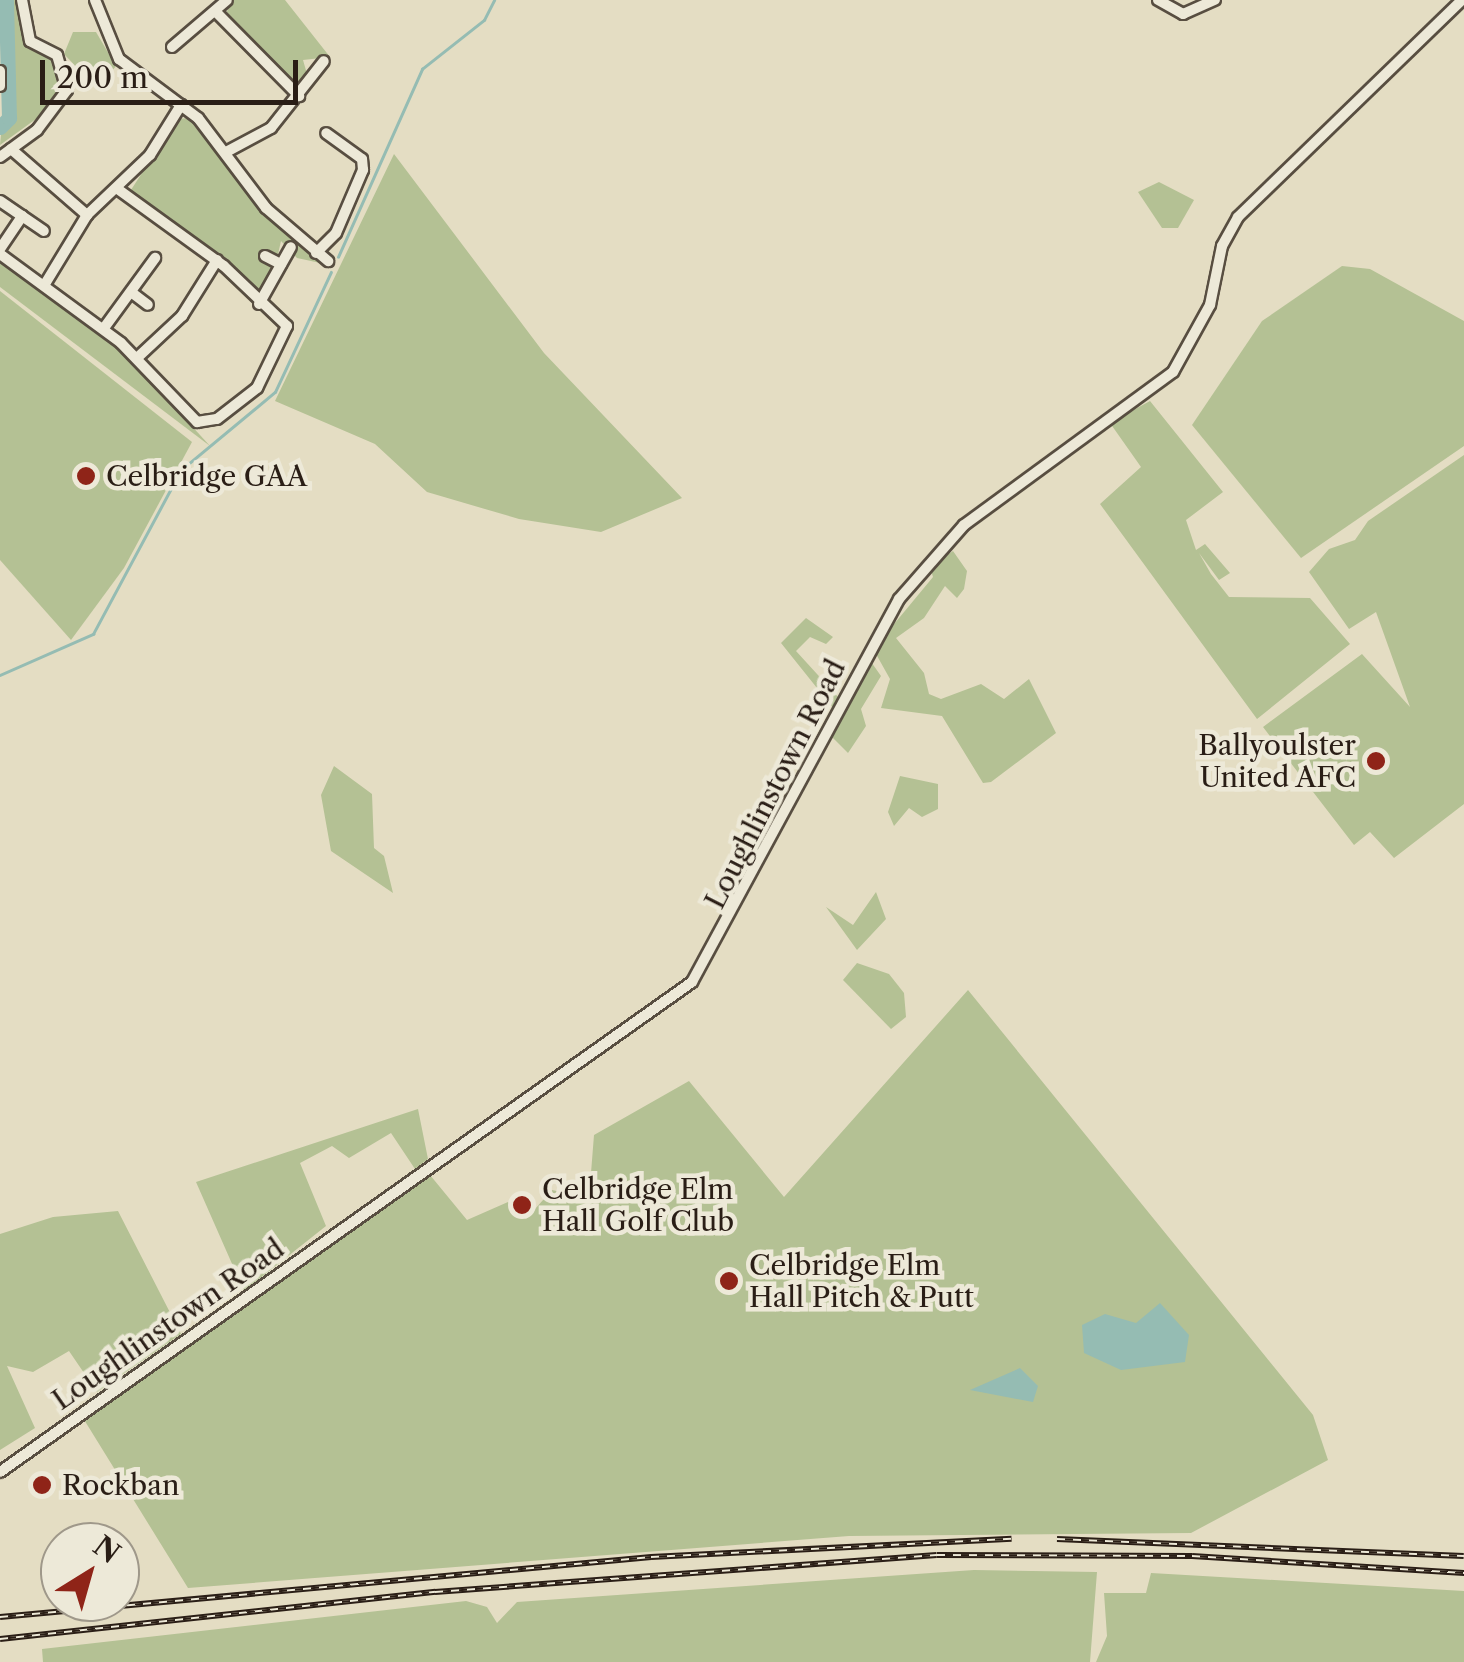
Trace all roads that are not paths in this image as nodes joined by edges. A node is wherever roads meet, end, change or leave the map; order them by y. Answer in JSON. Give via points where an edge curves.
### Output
{"nodes":[{"id":1,"x":22,"y":0,"type":"edge"},
{"id":2,"x":95,"y":0,"type":"edge"},
{"id":3,"x":227,"y":0,"type":"edge"},
{"id":4,"x":1158,"y":0,"type":"edge"},
{"id":5,"x":1215,"y":0,"type":"edge"},
{"id":6,"x":1462,"y":0,"type":"edge"},
{"id":7,"x":216,"y":13,"type":"junction"},
{"id":8,"x":172,"y":47,"type":"dead end"},
{"id":9,"x":304,"y":58,"type":"dead end"},
{"id":10,"x":324,"y":61,"type":"dead end"},
{"id":11,"x":313,"y":69,"type":"junction"},
{"id":12,"x":0,"y":71,"type":"edge"},
{"id":13,"x":0,"y":86,"type":"edge"},
{"id":14,"x":299,"y":96,"type":"junction"},
{"id":15,"x":181,"y":105,"type":"junction"},
{"id":16,"x":326,"y":133,"type":"dead end"},
{"id":17,"x":12,"y":149,"type":"junction"},
{"id":18,"x":228,"y":151,"type":"junction"},
{"id":19,"x":0,"y":157,"type":"edge"},
{"id":20,"x":119,"y":190,"type":"junction"},
{"id":21,"x":0,"y":201,"type":"edge"},
{"id":22,"x":87,"y":215,"type":"junction"},
{"id":23,"x":22,"y":216,"type":"junction"},
{"id":24,"x":44,"y":231,"type":"dead end"},
{"id":25,"x":291,"y":247,"type":"dead end"},
{"id":26,"x":0,"y":251,"type":"edge"},
{"id":27,"x":316,"y":253,"type":"junction"},
{"id":28,"x":265,"y":256,"type":"dead end"},
{"id":29,"x":155,"y":258,"type":"dead end"},
{"id":30,"x":217,"y":260,"type":"junction"},
{"id":31,"x":328,"y":261,"type":"dead end"},
{"id":32,"x":282,"y":264,"type":"junction"},
{"id":33,"x":46,"y":284,"type":"junction"},
{"id":34,"x":131,"y":292,"type":"junction"},
{"id":35,"x":259,"y":304,"type":"junction"},
{"id":36,"x":148,"y":305,"type":"dead end"},
{"id":37,"x":104,"y":328,"type":"junction"},
{"id":38,"x":137,"y":358,"type":"junction"},
{"id":39,"x":0,"y":1472,"type":"edge"}],
"edges":[{"from":1,"to":17,"type":"street","via":[[30,41],[57,55],[67,90]]},
{"from":2,"to":15,"type":"street","via":[[118,58]]},
{"from":3,"to":7,"type":"street"},
{"from":4,"to":5,"type":"street","via":[[1182,14]]},
{"from":6,"to":39,"type":"street","name":"Loughlinstown Road","via":[[1233,223],[1210,306],[1173,372],[964,525],[899,600],[692,982]]},
{"from":7,"to":8,"type":"street"},
{"from":7,"to":14,"type":"street"},
{"from":9,"to":11,"type":"street"},
{"from":10,"to":11,"type":"street"},
{"from":11,"to":14,"type":"street"},
{"from":12,"to":13,"type":"street"},
{"from":14,"to":18,"type":"street","via":[[271,128]]},
{"from":15,"to":18,"type":"street"},
{"from":15,"to":20,"type":"street"},
{"from":16,"to":27,"type":"street","via":[[362,159],[364,170],[336,233]]},
{"from":17,"to":19,"type":"street"},
{"from":17,"to":22,"type":"street"},
{"from":18,"to":27,"type":"street","via":[[266,208]]},
{"from":20,"to":22,"type":"street"},
{"from":20,"to":30,"type":"street"},
{"from":21,"to":23,"type":"street"},
{"from":22,"to":33,"type":"street"},
{"from":23,"to":24,"type":"street"},
{"from":23,"to":26,"type":"street"},
{"from":25,"to":32,"type":"street"},
{"from":26,"to":33,"type":"street"},
{"from":27,"to":31,"type":"street"},
{"from":28,"to":32,"type":"street"},
{"from":29,"to":34,"type":"street"},
{"from":30,"to":35,"type":"street"},
{"from":30,"to":38,"type":"street","via":[[182,316]]},
{"from":32,"to":35,"type":"street"},
{"from":33,"to":37,"type":"street"},
{"from":34,"to":36,"type":"street"},
{"from":34,"to":37,"type":"street"},
{"from":35,"to":38,"type":"street","via":[[287,326],[257,388],[204,425]]},
{"from":37,"to":38,"type":"street"}]}
